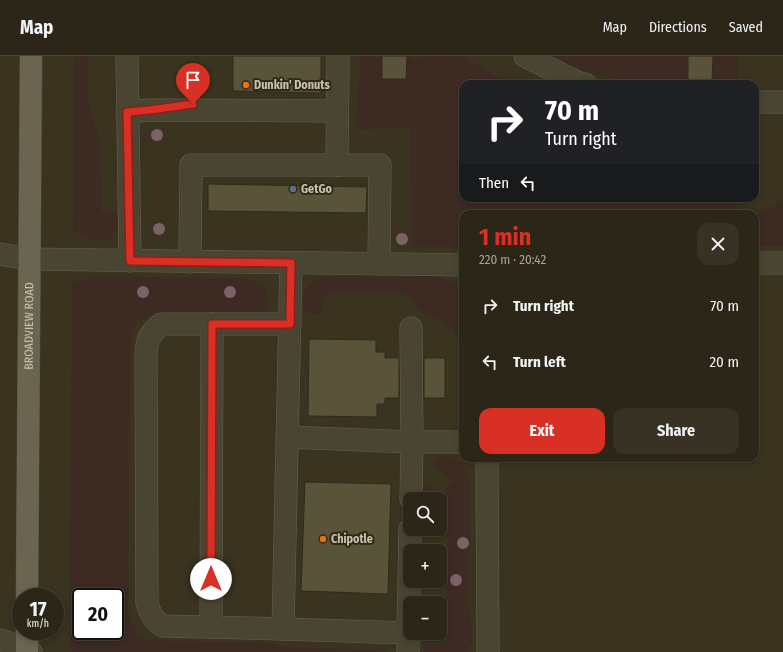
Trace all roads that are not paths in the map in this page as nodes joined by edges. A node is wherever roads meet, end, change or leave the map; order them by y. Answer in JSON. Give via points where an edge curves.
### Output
{"nodes":[{"id":1,"x":31,"y":56,"type":"edge"},
{"id":2,"x":127,"y":56,"type":"edge"},
{"id":3,"x":338,"y":56,"type":"edge"},
{"id":4,"x":525,"y":56,"type":"edge"},
{"id":5,"x":573,"y":80,"type":"edge"},
{"id":6,"x":759,"y":102,"type":"edge"},
{"id":7,"x":783,"y":102,"type":"edge"},
{"id":8,"x":337,"y":105,"type":"junction"},
{"id":9,"x":127,"y":112,"type":"junction"},
{"id":10,"x":337,"y":165,"type":"junction"},
{"id":11,"x":0,"y":254,"type":"edge"},
{"id":12,"x":29,"y":259,"type":"junction"},
{"id":13,"x":130,"y":261,"type":"junction"},
{"id":14,"x":190,"y":262,"type":"junction"},
{"id":15,"x":291,"y":263,"type":"junction"},
{"id":16,"x":759,"y":263,"type":"edge"},
{"id":17,"x":783,"y":263,"type":"edge"},
{"id":18,"x":379,"y":264,"type":"junction"},
{"id":19,"x":459,"y":265,"type":"edge"},
{"id":20,"x":212,"y":324,"type":"junction"},
{"id":21,"x":290,"y":324,"type":"junction"},
{"id":22,"x":411,"y":328,"type":"dead end"},
{"id":23,"x":287,"y":437,"type":"junction"},
{"id":24,"x":412,"y":442,"type":"junction"},
{"id":25,"x":459,"y":442,"type":"edge"},
{"id":26,"x":487,"y":462,"type":"edge"},
{"id":27,"x":411,"y":492,"type":"edge"},
{"id":28,"x":410,"y":536,"type":"edge"},
{"id":29,"x":27,"y":588,"type":"edge"},
{"id":30,"x":211,"y":627,"type":"junction"},
{"id":31,"x":283,"y":629,"type":"junction"},
{"id":32,"x":0,"y":640,"type":"edge"},
{"id":33,"x":408,"y":643,"type":"edge"},
{"id":34,"x":28,"y":646,"type":"edge"},
{"id":35,"x":488,"y":652,"type":"edge"}],
"edges":[{"from":1,"to":12,"type":"main road","name":"BROADVIEW ROAD"},
{"from":2,"to":9,"type":"lane"},
{"from":3,"to":8,"type":"lane"},
{"from":4,"to":5,"type":"lane"},
{"from":6,"to":7,"type":"lane"},
{"from":8,"to":9,"type":"lane"},
{"from":8,"to":10,"type":"lane"},
{"from":9,"to":13,"type":"lane"},
{"from":10,"to":14,"type":"lane","via":[[191,166]]},
{"from":10,"to":18,"type":"lane","via":[[380,165]]},
{"from":11,"to":12,"type":"lane"},
{"from":12,"to":13,"type":"lane"},
{"from":12,"to":29,"type":"main road","name":"BROADVIEW ROAD"},
{"from":13,"to":14,"type":"lane"},
{"from":14,"to":15,"type":"lane"},
{"from":15,"to":18,"type":"lane"},
{"from":15,"to":21,"type":"lane"},
{"from":16,"to":17,"type":"lane"},
{"from":18,"to":19,"type":"lane"},
{"from":20,"to":21,"type":"lane"},
{"from":20,"to":30,"type":"lane"},
{"from":20,"to":30,"type":"lane","via":[[161,324],[151,333],[146,356],[149,610],[157,623],[163,626]]},
{"from":21,"to":23,"type":"lane"},
{"from":22,"to":24,"type":"lane"},
{"from":23,"to":24,"type":"lane"},
{"from":23,"to":31,"type":"lane"},
{"from":24,"to":25,"type":"lane"},
{"from":24,"to":27,"type":"lane"},
{"from":26,"to":35,"type":"lane"},
{"from":28,"to":33,"type":"lane"},
{"from":30,"to":31,"type":"lane"},
{"from":31,"to":33,"type":"lane"},
{"from":32,"to":34,"type":"lane"}]}
